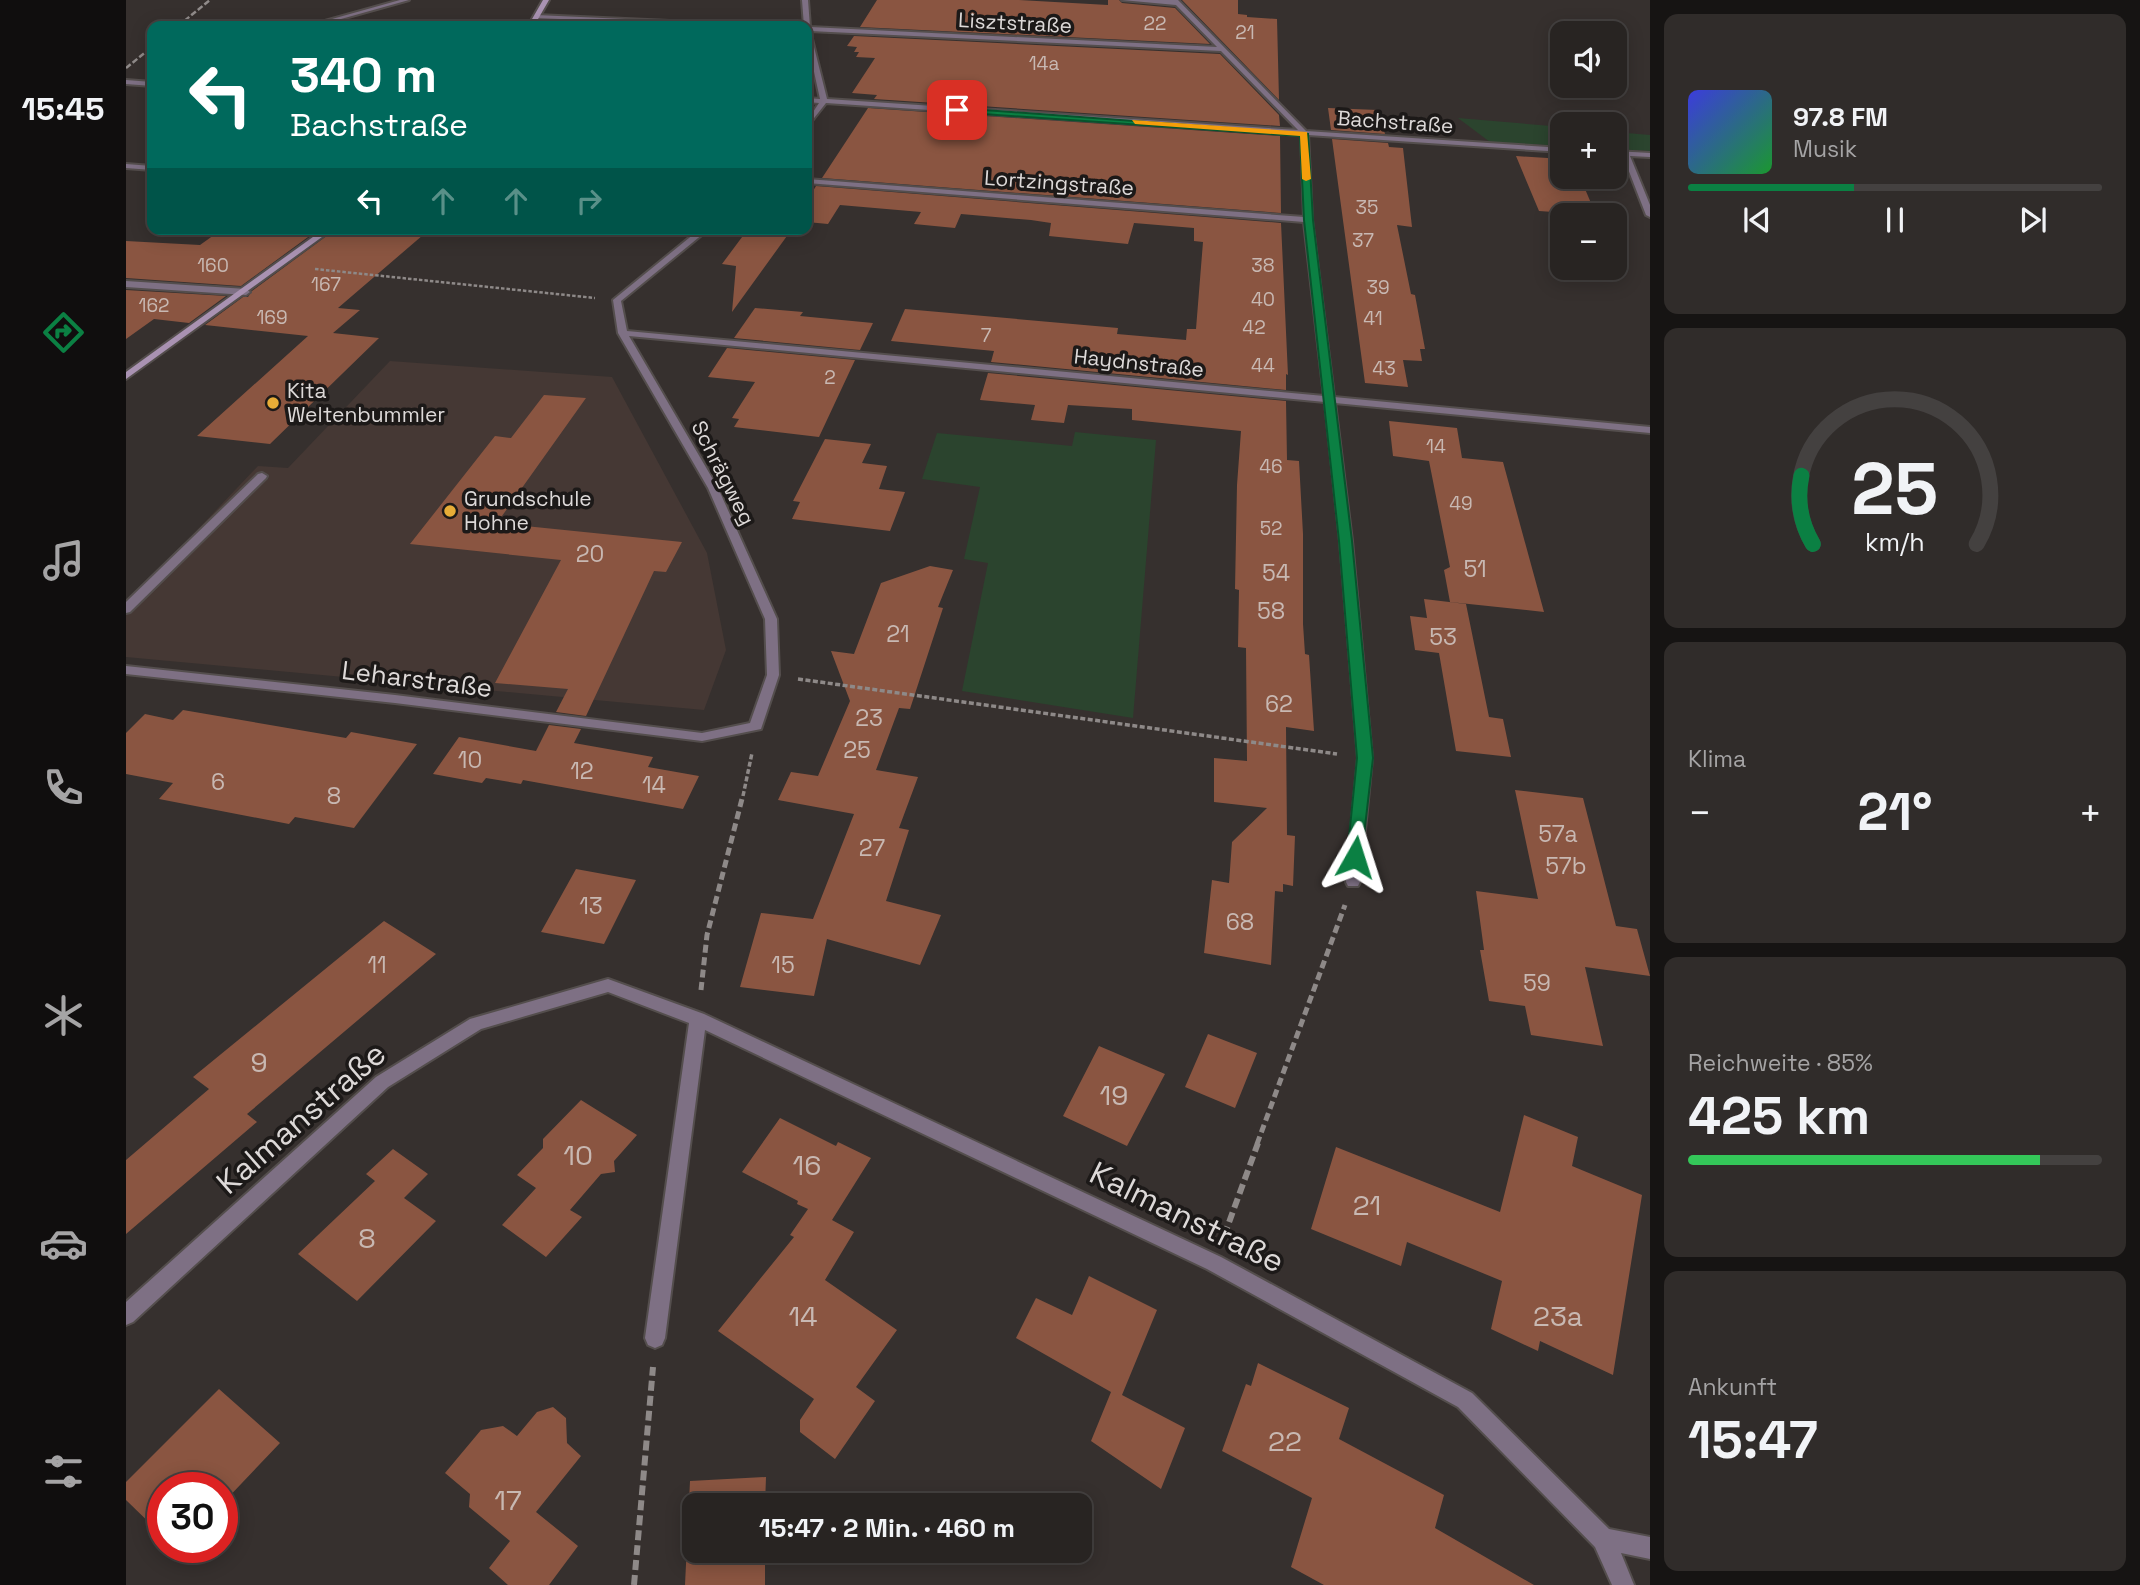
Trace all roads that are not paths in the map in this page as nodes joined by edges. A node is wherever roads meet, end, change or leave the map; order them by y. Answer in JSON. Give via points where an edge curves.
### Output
{"nodes":[{"id":1,"x":406,"y":0,"type":"edge"},
{"id":2,"x":546,"y":0,"type":"edge"},
{"id":3,"x":806,"y":0,"type":"edge"},
{"id":4,"x":1125,"y":0,"type":"edge"},
{"id":5,"x":1176,"y":1,"type":"edge"},
{"id":6,"x":536,"y":17,"type":"junction"},
{"id":7,"x":328,"y":21,"type":"edge"},
{"id":8,"x":534,"y":21,"type":"edge"},
{"id":9,"x":625,"y":21,"type":"edge"},
{"id":10,"x":807,"y":21,"type":"edge"},
{"id":11,"x":812,"y":29,"type":"edge"},
{"id":12,"x":1221,"y":49,"type":"junction"},
{"id":13,"x":812,"y":50,"type":"edge"},
{"id":14,"x":126,"y":82,"type":"edge"},
{"id":15,"x":147,"y":84,"type":"edge"},
{"id":16,"x":812,"y":100,"type":"edge"},
{"id":17,"x":824,"y":101,"type":"junction"},
{"id":18,"x":812,"y":118,"type":"edge"},
{"id":19,"x":1304,"y":134,"type":"junction"},
{"id":20,"x":1550,"y":149,"type":"edge"},
{"id":21,"x":1627,"y":154,"type":"edge"},
{"id":22,"x":1650,"y":155,"type":"edge"},
{"id":23,"x":1627,"y":157,"type":"edge"},
{"id":24,"x":126,"y":166,"type":"edge"},
{"id":25,"x":147,"y":168,"type":"edge"},
{"id":26,"x":812,"y":181,"type":"edge"},
{"id":27,"x":1650,"y":215,"type":"edge"},
{"id":28,"x":1308,"y":220,"type":"junction"},
{"id":29,"x":321,"y":235,"type":"edge"},
{"id":30,"x":698,"y":235,"type":"edge"},
{"id":31,"x":126,"y":284,"type":"edge"},
{"id":32,"x":247,"y":292,"type":"junction"},
{"id":33,"x":624,"y":333,"type":"junction"},
{"id":34,"x":126,"y":376,"type":"edge"},
{"id":35,"x":1330,"y":401,"type":"junction"},
{"id":36,"x":1650,"y":430,"type":"edge"},
{"id":37,"x":262,"y":476,"type":"dead end"},
{"id":38,"x":126,"y":609,"type":"edge"},
{"id":39,"x":126,"y":670,"type":"edge"},
{"id":40,"x":756,"y":726,"type":"joint"},
{"id":41,"x":1353,"y":882,"type":"road end"},
{"id":42,"x":698,"y":1019,"type":"junction"},
{"id":43,"x":126,"y":1315,"type":"edge"},
{"id":44,"x":655,"y":1338,"type":"road end"},
{"id":45,"x":1603,"y":1539,"type":"junction"},
{"id":46,"x":1650,"y":1548,"type":"edge"},
{"id":47,"x":1623,"y":1585,"type":"edge"}],
"edges":[{"from":1,"to":7,"type":"street"},
{"from":2,"to":6,"type":"street"},
{"from":3,"to":10,"type":"street"},
{"from":4,"to":5,"type":"street"},
{"from":5,"to":12,"type":"street"},
{"from":6,"to":8,"type":"street"},
{"from":6,"to":9,"type":"street"},
{"from":11,"to":12,"type":"street","name":"Lisztstraße"},
{"from":12,"to":19,"type":"street"},
{"from":13,"to":17,"type":"street"},
{"from":14,"to":15,"type":"street"},
{"from":16,"to":17,"type":"street","name":"Bachstraße"},
{"from":17,"to":18,"type":"street"},
{"from":17,"to":19,"type":"street","name":"Bachstraße"},
{"from":19,"to":20,"type":"street","name":"Bachstraße"},
{"from":19,"to":28,"type":"street"},
{"from":21,"to":22,"type":"street"},
{"from":23,"to":27,"type":"street"},
{"from":24,"to":25,"type":"street"},
{"from":26,"to":28,"type":"street","name":"Lortzingstraße"},
{"from":28,"to":35,"type":"street"},
{"from":29,"to":32,"type":"street"},
{"from":30,"to":33,"type":"street","name":"Schrägweg","via":[[617,300]]},
{"from":31,"to":32,"type":"street"},
{"from":32,"to":34,"type":"street"},
{"from":33,"to":35,"type":"street","name":"Haydnstraße"},
{"from":33,"to":40,"type":"street","name":"Schrägweg","via":[[713,488],[771,619],[773,675]]},
{"from":35,"to":36,"type":"street","name":"Haydnstraße"},
{"from":35,"to":41,"type":"street","via":[[1365,758]]},
{"from":37,"to":38,"type":"street"},
{"from":39,"to":40,"type":"street","name":"Leharstraße","via":[[702,737]]},
{"from":42,"to":43,"type":"street","name":"Kalmanstraße","via":[[608,985],[476,1024],[382,1082]]},
{"from":42,"to":44,"type":"street"},
{"from":42,"to":45,"type":"street","name":"Kalmanstraße","via":[[1214,1263],[1465,1400]]},
{"from":45,"to":46,"type":"street"},
{"from":45,"to":47,"type":"street","name":"Kalmanstraße"}]}
